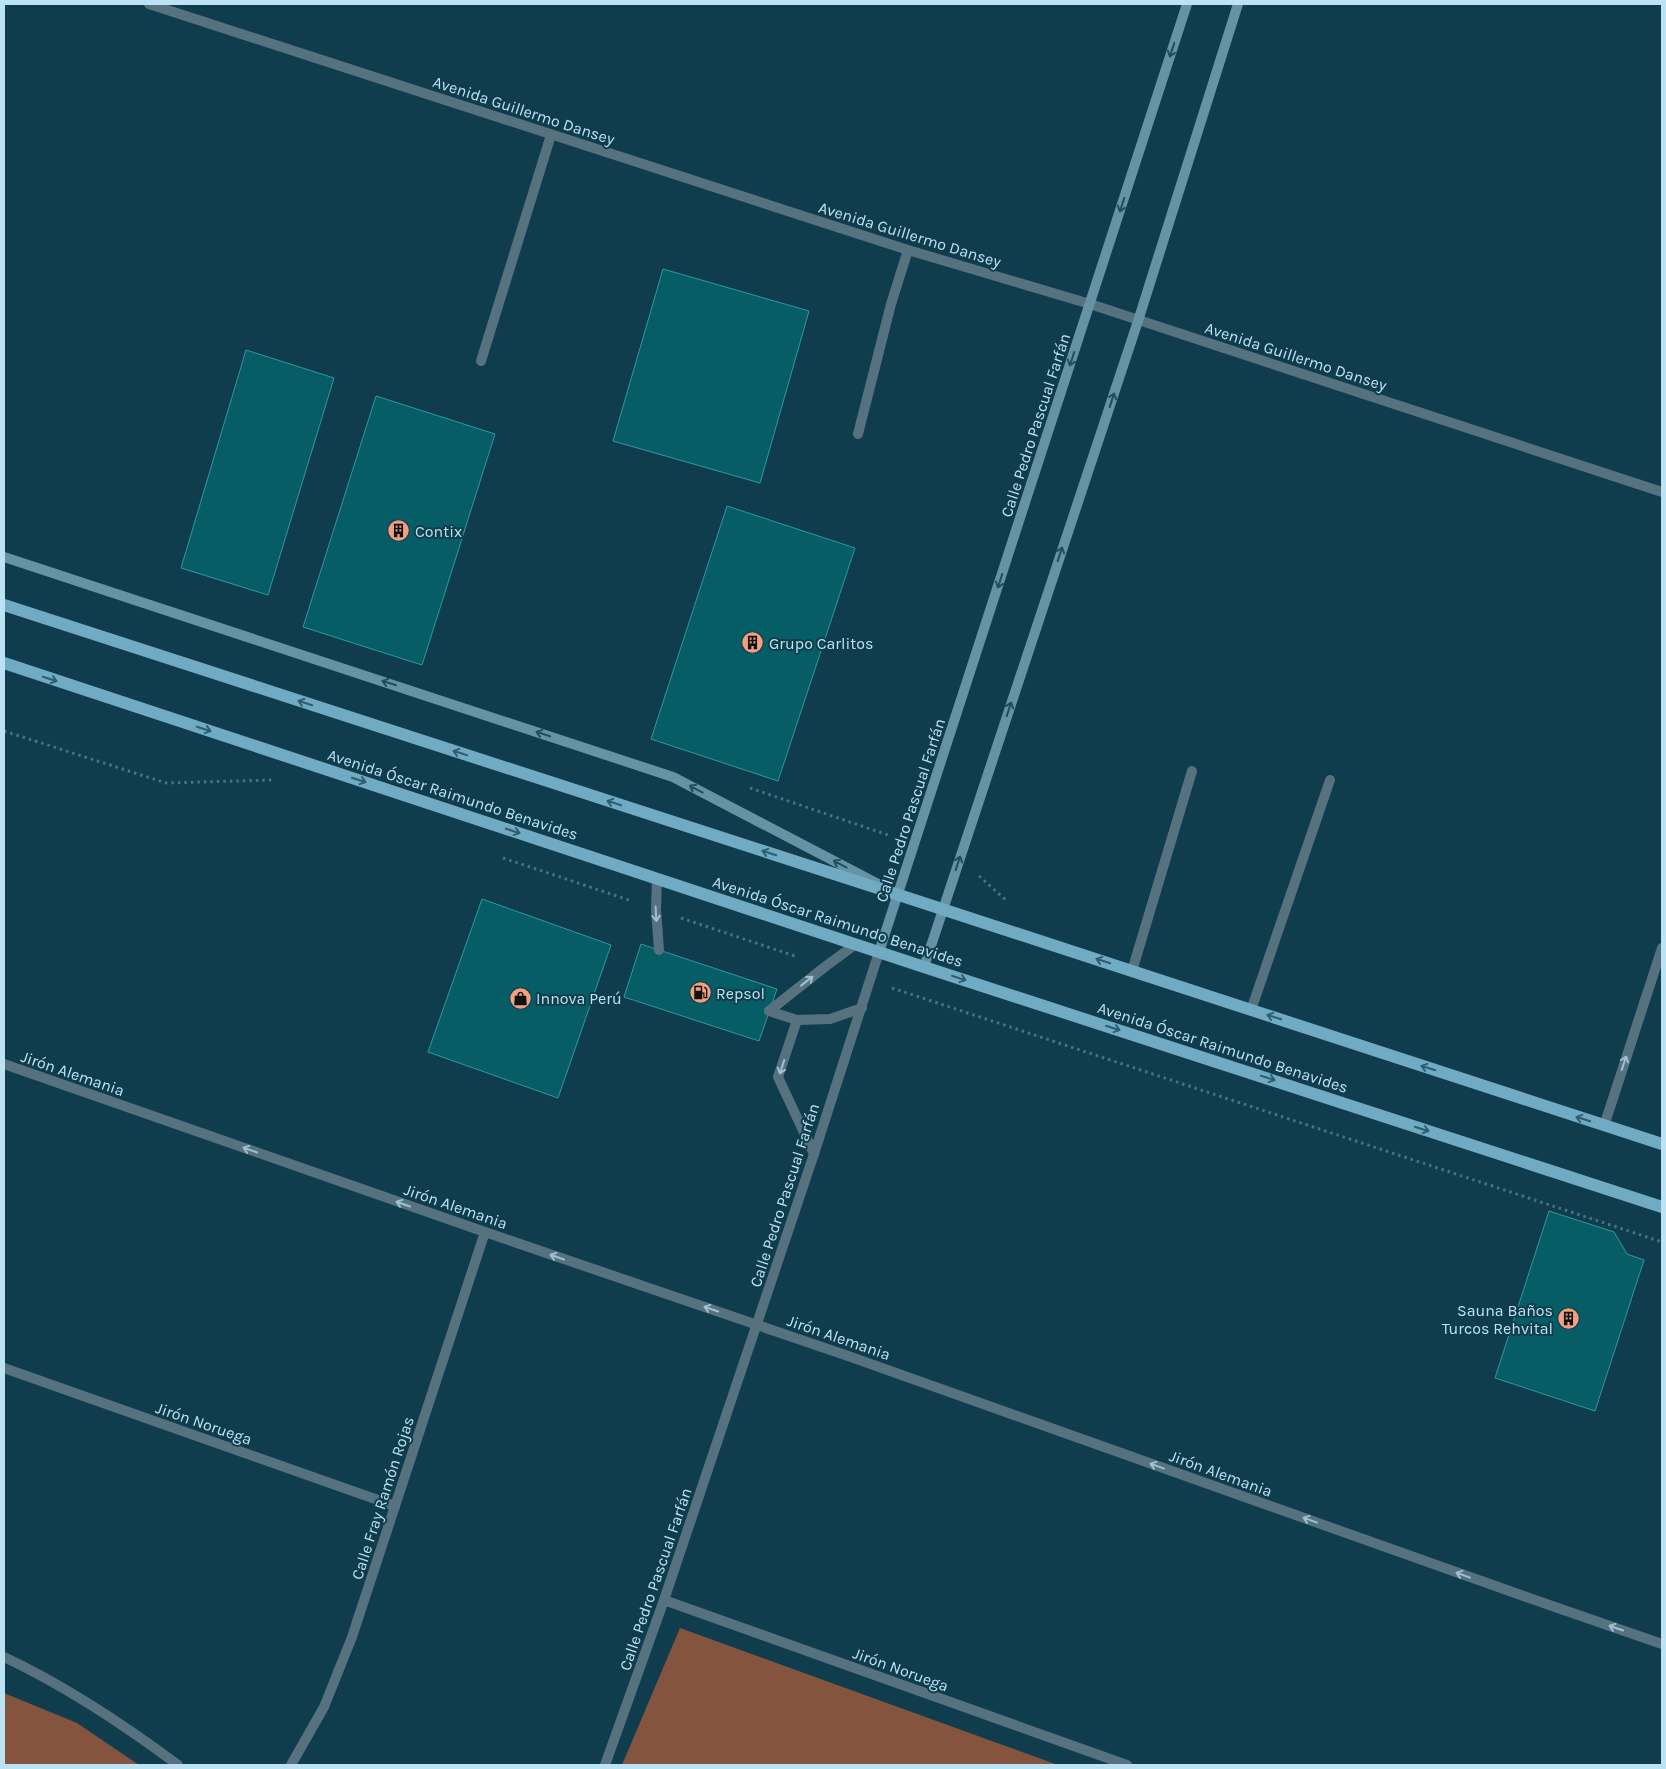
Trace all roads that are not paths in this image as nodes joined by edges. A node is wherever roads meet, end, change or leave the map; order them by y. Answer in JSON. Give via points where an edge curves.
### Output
{"nodes":[{"id":1,"x":148,"y":4,"type":"edge"},
{"id":2,"x":1187,"y":4,"type":"edge"},
{"id":3,"x":1238,"y":4,"type":"edge"},
{"id":4,"x":169,"y":7,"type":"edge"},
{"id":5,"x":552,"y":135,"type":"junction"},
{"id":6,"x":908,"y":250,"type":"junction"},
{"id":7,"x":1090,"y":304,"type":"junction"},
{"id":8,"x":1138,"y":321,"type":"junction"},
{"id":9,"x":481,"y":361,"type":"dead end"},
{"id":10,"x":858,"y":434,"type":"dead end"},
{"id":11,"x":1662,"y":492,"type":"edge"},
{"id":12,"x":4,"y":557,"type":"edge"},
{"id":13,"x":4,"y":605,"type":"edge"},
{"id":14,"x":4,"y":663,"type":"edge"},
{"id":15,"x":1192,"y":771,"type":"dead end"},
{"id":16,"x":1330,"y":780,"type":"dead end"},
{"id":17,"x":657,"y":878,"type":"junction"},
{"id":18,"x":899,"y":895,"type":"junction"},
{"id":19,"x":943,"y":909,"type":"junction"},
{"id":20,"x":856,"y":944,"type":"junction"},
{"id":21,"x":1662,"y":948,"type":"edge"},
{"id":22,"x":659,"y":950,"type":"dead end"},
{"id":23,"x":879,"y":952,"type":"junction"},
{"id":24,"x":924,"y":967,"type":"junction"},
{"id":25,"x":1132,"y":971,"type":"junction"},
{"id":26,"x":862,"y":1008,"type":"junction"},
{"id":27,"x":1251,"y":1010,"type":"junction"},
{"id":28,"x":797,"y":1020,"type":"junction"},
{"id":29,"x":4,"y":1064,"type":"edge"},
{"id":30,"x":1604,"y":1126,"type":"junction"},
{"id":31,"x":1662,"y":1144,"type":"edge"},
{"id":32,"x":814,"y":1154,"type":"junction"},
{"id":33,"x":1662,"y":1206,"type":"edge"},
{"id":34,"x":485,"y":1232,"type":"junction"},
{"id":35,"x":757,"y":1324,"type":"junction"},
{"id":36,"x":4,"y":1368,"type":"edge"},
{"id":37,"x":395,"y":1506,"type":"junction"},
{"id":38,"x":664,"y":1600,"type":"junction"},
{"id":39,"x":1662,"y":1644,"type":"edge"},
{"id":40,"x":4,"y":1657,"type":"edge"},
{"id":41,"x":178,"y":1765,"type":"edge"},
{"id":42,"x":291,"y":1765,"type":"edge"},
{"id":43,"x":605,"y":1765,"type":"edge"},
{"id":44,"x":1127,"y":1765,"type":"edge"}],
"edges":[{"from":1,"to":4,"type":"street","name":"Avenida Guillermo Dansey"},
{"from":2,"to":7,"type":"main road","name":"Calle Pedro Pascual Farfán","one_way":true},
{"from":3,"to":8,"type":"main road"},
{"from":4,"to":5,"type":"street","name":"Avenida Guillermo Dansey"},
{"from":5,"to":6,"type":"street","name":"Avenida Guillermo Dansey"},
{"from":5,"to":9,"type":"street"},
{"from":6,"to":7,"type":"street","name":"Avenida Guillermo Dansey"},
{"from":6,"to":10,"type":"street"},
{"from":7,"to":8,"type":"street","name":"Avenida Guillermo Dansey"},
{"from":7,"to":18,"type":"main road","name":"Calle Pedro Pascual Farfán","one_way":true},
{"from":8,"to":11,"type":"street","name":"Avenida Guillermo Dansey"},
{"from":19,"to":8,"type":"main road","one_way":true},
{"from":18,"to":12,"type":"main road","one_way":true,"via":[[673,777]]},
{"from":18,"to":13,"type":"main road","one_way":true},
{"from":14,"to":17,"type":"main road","name":"Avenida Óscar Raimundo Benavides","one_way":true},
{"from":15,"to":25,"type":"street"},
{"from":16,"to":27,"type":"street"},
{"from":17,"to":20,"type":"main road","name":"Avenida Óscar Raimundo Benavides"},
{"from":17,"to":22,"type":"street","one_way":true},
{"from":18,"to":19,"type":"main road"},
{"from":18,"to":23,"type":"main road","name":"Calle Pedro Pascual Farfán"},
{"from":19,"to":24,"type":"main road"},
{"from":25,"to":19,"type":"main road","one_way":true},
{"from":20,"to":23,"type":"main road","name":"Avenida Óscar Raimundo Benavides"},
{"from":28,"to":20,"type":"street","one_way":true,"via":[[769,1011]]},
{"from":30,"to":21,"type":"street","one_way":true},
{"from":23,"to":24,"type":"main road","name":"Avenida Óscar Raimundo Benavides"},
{"from":23,"to":26,"type":"street","name":"Calle Pedro Pascual Farfán"},
{"from":24,"to":33,"type":"main road","name":"Avenida Óscar Raimundo Benavides","one_way":true},
{"from":25,"to":27,"type":"main road"},
{"from":26,"to":28,"type":"street","via":[[830,1019]]},
{"from":26,"to":32,"type":"street","name":"Calle Pedro Pascual Farfán"},
{"from":30,"to":27,"type":"main road","one_way":true},
{"from":28,"to":32,"type":"street","one_way":true,"via":[[778,1077]]},
{"from":34,"to":29,"type":"street","name":"Jirón Alemania","one_way":true},
{"from":30,"to":31,"type":"main road"},
{"from":32,"to":35,"type":"street","name":"Calle Pedro Pascual Farfán"},
{"from":35,"to":34,"type":"street","name":"Jirón Alemania","one_way":true},
{"from":34,"to":37,"type":"street","name":"Calle Fray Ramón Rojas"},
{"from":35,"to":38,"type":"street","name":"Calle Pedro Pascual Farfán"},
{"from":39,"to":35,"type":"street","name":"Jirón Alemania","one_way":true},
{"from":36,"to":37,"type":"street","name":"Jirón Noruega"},
{"from":37,"to":42,"type":"street","name":"Calle Fray Ramón Rojas","via":[[345,1655],[324,1707]]},
{"from":38,"to":43,"type":"street","name":"Calle Pedro Pascual Farfán"},
{"from":38,"to":44,"type":"street","name":"Jirón Noruega"},
{"from":40,"to":41,"type":"street","via":[[41,1674],[111,1717]]}]}
